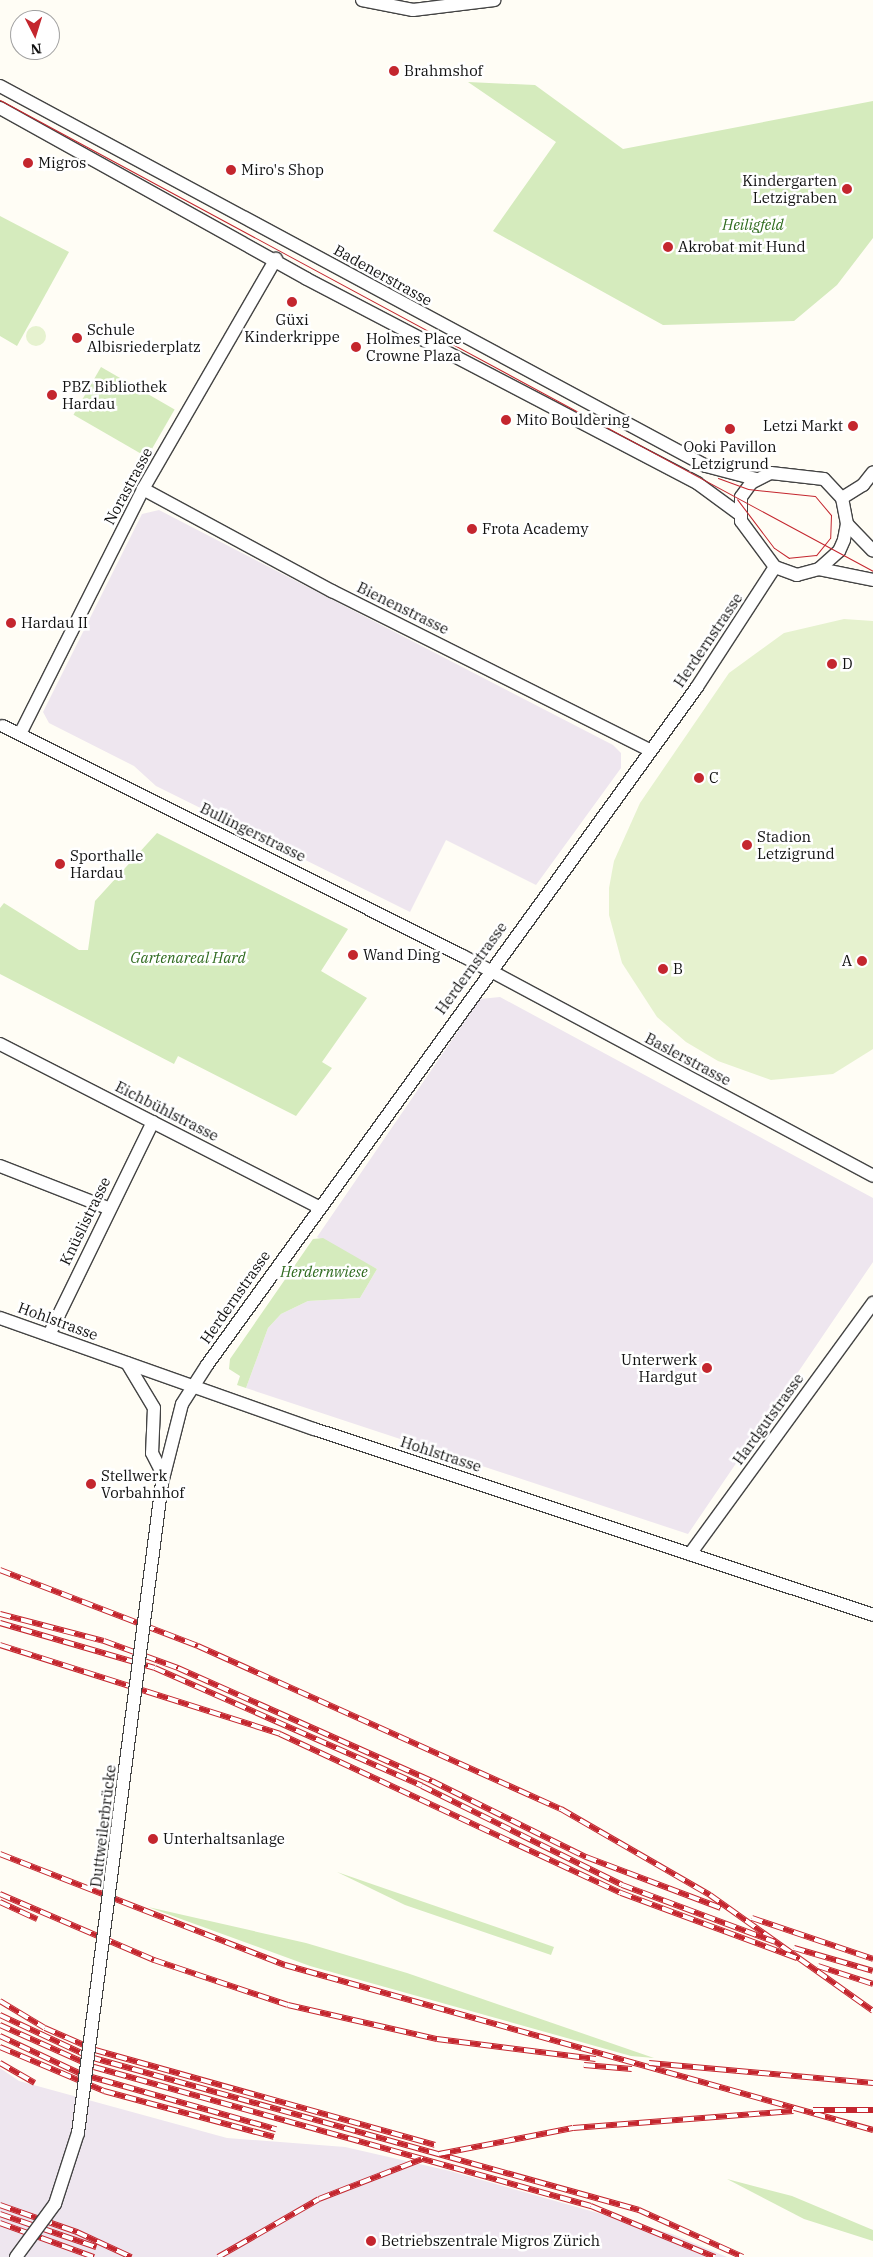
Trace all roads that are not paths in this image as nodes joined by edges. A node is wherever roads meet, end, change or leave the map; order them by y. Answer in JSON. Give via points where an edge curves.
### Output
{"nodes":[{"id":1,"x":362,"y":0,"type":"edge"},
{"id":2,"x":494,"y":0,"type":"edge"},
{"id":3,"x":0,"y":86,"type":"edge"},
{"id":4,"x":0,"y":108,"type":"edge"},
{"id":5,"x":276,"y":258,"type":"junction"},
{"id":6,"x":873,"y":472,"type":"edge"},
{"id":7,"x":756,"y":479,"type":"junction"},
{"id":8,"x":143,"y":489,"type":"junction"},
{"id":9,"x":842,"y":498,"type":"junction"},
{"id":10,"x":738,"y":513,"type":"junction"},
{"id":11,"x":847,"y":524,"type":"junction"},
{"id":12,"x":873,"y":551,"type":"edge"},
{"id":13,"x":775,"y":567,"type":"junction"},
{"id":14,"x":819,"y":569,"type":"junction"},
{"id":15,"x":873,"y":580,"type":"edge"},
{"id":16,"x":3,"y":726,"type":"dead end"},
{"id":17,"x":20,"y":734,"type":"junction"},
{"id":18,"x":650,"y":750,"type":"junction"},
{"id":19,"x":488,"y":970,"type":"junction"},
{"id":20,"x":0,"y":1044,"type":"edge"},
{"id":21,"x":153,"y":1122,"type":"junction"},
{"id":22,"x":0,"y":1166,"type":"edge"},
{"id":23,"x":873,"y":1176,"type":"edge"},
{"id":24,"x":318,"y":1207,"type":"junction"},
{"id":25,"x":108,"y":1208,"type":"junction"},
{"id":26,"x":873,"y":1303,"type":"edge"},
{"id":27,"x":0,"y":1318,"type":"edge"},
{"id":28,"x":49,"y":1335,"type":"junction"},
{"id":29,"x":127,"y":1363,"type":"junction"},
{"id":30,"x":192,"y":1387,"type":"junction"},
{"id":31,"x":163,"y":1479,"type":"junction"},
{"id":32,"x":690,"y":1554,"type":"junction"},
{"id":33,"x":873,"y":1615,"type":"edge"},
{"id":34,"x":16,"y":2257,"type":"edge"}],
"edges":[{"from":1,"to":2,"type":"street","via":[[413,10]]},
{"from":3,"to":7,"type":"street","name":"Badenerstrasse","via":[[706,466]]},
{"from":4,"to":5,"type":"street"},
{"from":5,"to":8,"type":"street","name":"Norastrasse"},
{"from":5,"to":10,"type":"street","via":[[697,483]]},
{"from":6,"to":9,"type":"street","via":[[863,485]]},
{"from":7,"to":9,"type":"street","name":"Badenerstrasse","via":[[772,473],[813,476],[831,484]]},
{"from":7,"to":10,"type":"street","via":[[740,497]]},
{"from":8,"to":17,"type":"street","name":"Norastrasse"},
{"from":8,"to":18,"type":"street","name":"Bienenstrasse","via":[[332,591]]},
{"from":9,"to":11,"type":"street"},
{"from":10,"to":13,"type":"street","via":[[762,555]]},
{"from":11,"to":12,"type":"street"},
{"from":11,"to":14,"type":"street","via":[[839,551]]},
{"from":13,"to":14,"type":"street","via":[[797,575]]},
{"from":13,"to":18,"type":"street","name":"Herdernstrasse"},
{"from":14,"to":15,"type":"street"},
{"from":16,"to":17,"type":"street","name":"Bullingerstrasse"},
{"from":17,"to":19,"type":"street","name":"Bullingerstrasse"},
{"from":18,"to":19,"type":"street","name":"Herdernstrasse"},
{"from":19,"to":23,"type":"street","name":"Baslerstrasse"},
{"from":19,"to":24,"type":"street","name":"Herdernstrasse"},
{"from":20,"to":21,"type":"street","name":"Eichbühlstrasse"},
{"from":21,"to":24,"type":"street","name":"Eichbühlstrasse"},
{"from":21,"to":25,"type":"street","name":"Knüslistrasse"},
{"from":22,"to":25,"type":"street"},
{"from":24,"to":30,"type":"street","name":"Herdernstrasse"},
{"from":25,"to":28,"type":"street","name":"Knüslistrasse"},
{"from":26,"to":32,"type":"street","name":"Hardgutstrasse"},
{"from":27,"to":28,"type":"street","name":"Hohlstrasse"},
{"from":28,"to":29,"type":"street","name":"Hohlstrasse"},
{"from":29,"to":30,"type":"street","name":"Hohlstrasse"},
{"from":29,"to":31,"type":"street","via":[[154,1408],[152,1453]]},
{"from":30,"to":31,"type":"street","name":"Duttweilerbrücke","via":[[182,1404]]},
{"from":30,"to":32,"type":"street","name":"Hohlstrasse"},
{"from":31,"to":34,"type":"street","name":"Duttweilerbrücke","bridge":true,"via":[[78,2133],[55,2204]]},
{"from":32,"to":33,"type":"street","name":"Hohlstrasse"}]}
